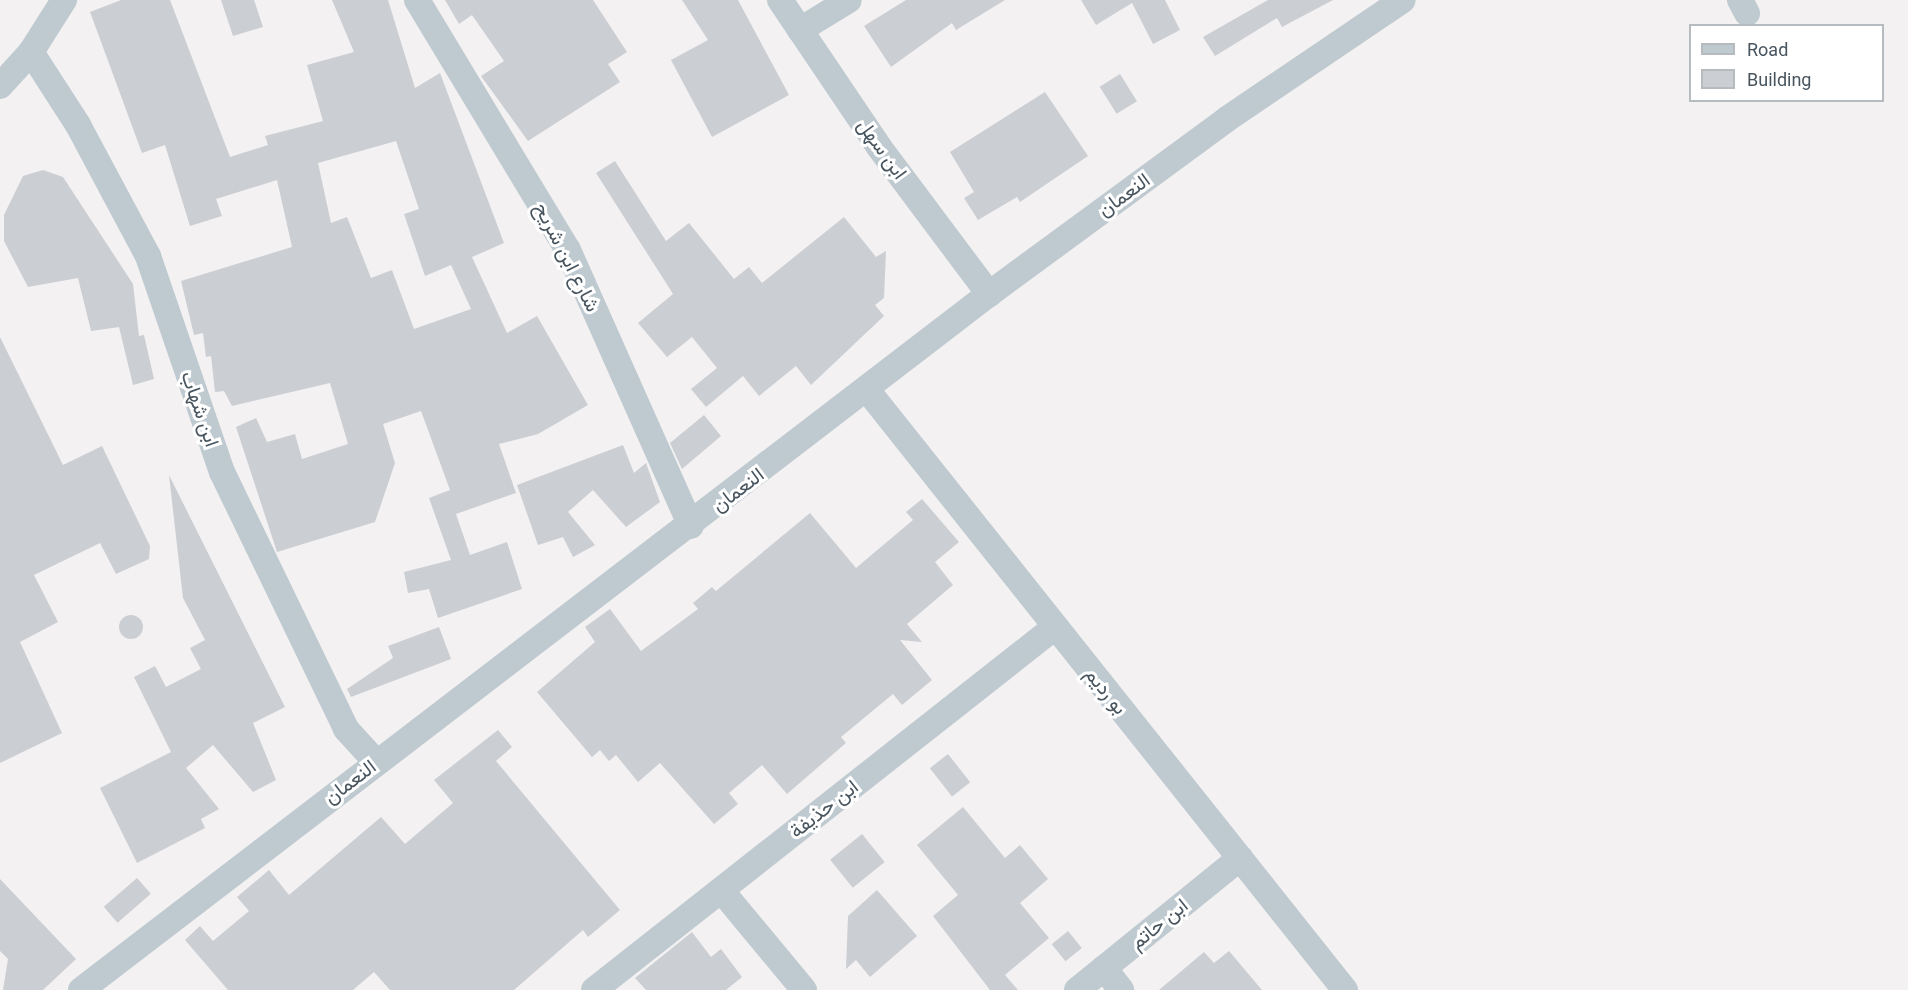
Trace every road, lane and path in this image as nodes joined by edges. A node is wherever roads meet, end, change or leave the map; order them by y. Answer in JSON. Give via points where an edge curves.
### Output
{"nodes":[{"id":1,"x":64,"y":0,"type":"edge"},
{"id":2,"x":417,"y":0,"type":"edge"},
{"id":3,"x":780,"y":0,"type":"edge"},
{"id":4,"x":849,"y":0,"type":"edge"},
{"id":5,"x":1403,"y":0,"type":"edge"},
{"id":6,"x":800,"y":30,"type":"junction"},
{"id":7,"x":31,"y":52,"type":"junction"},
{"id":8,"x":0,"y":53,"type":"edge"},
{"id":9,"x":0,"y":86,"type":"edge"},
{"id":10,"x":989,"y":294,"type":"junction"},
{"id":11,"x":868,"y":391,"type":"junction"},
{"id":12,"x":691,"y":526,"type":"junction"},
{"id":13,"x":1055,"y":627,"type":"junction"},
{"id":14,"x":376,"y":762,"type":"junction"},
{"id":15,"x":1240,"y":858,"type":"junction"},
{"id":16,"x":721,"y":890,"type":"junction"},
{"id":17,"x":1104,"y":968,"type":"junction"},
{"id":18,"x":81,"y":990,"type":"edge"},
{"id":19,"x":594,"y":990,"type":"edge"},
{"id":20,"x":804,"y":990,"type":"edge"},
{"id":21,"x":1077,"y":990,"type":"edge"},
{"id":22,"x":1121,"y":990,"type":"edge"},
{"id":23,"x":1345,"y":990,"type":"edge"}],
"edges":[{"from":1,"to":7,"type":"street"},
{"from":2,"to":12,"type":"street","name":"شارع ابن شريح","via":[[568,250]]},
{"from":3,"to":6,"type":"street","name":"ابن سهل"},
{"from":4,"to":6,"type":"street"},
{"from":5,"to":10,"type":"street","name":"النعمان","via":[[1227,119]]},
{"from":6,"to":10,"type":"street","name":"ابن سهل"},
{"from":7,"to":8,"type":"street"},
{"from":7,"to":9,"type":"street"},
{"from":7,"to":14,"type":"street","name":"ابن شهاب","via":[[148,256],[222,472],[346,729]]},
{"from":10,"to":11,"type":"street","name":"النعمان"},
{"from":11,"to":12,"type":"street","name":"النعمان"},
{"from":11,"to":13,"type":"street","name":"بو رديم"},
{"from":12,"to":14,"type":"street","name":"النعمان"},
{"from":13,"to":15,"type":"street","name":"بو رديم"},
{"from":13,"to":16,"type":"street","name":"ابن حذيفة"},
{"from":14,"to":18,"type":"street","name":"النعمان"},
{"from":15,"to":17,"type":"street","name":"ابن حاتم"},
{"from":15,"to":23,"type":"street","name":"بو رديم"},
{"from":16,"to":19,"type":"street","name":"ابن حذيفة"},
{"from":16,"to":20,"type":"street"},
{"from":17,"to":21,"type":"street","name":"ابن حاتم"},
{"from":17,"to":22,"type":"street"}]}
